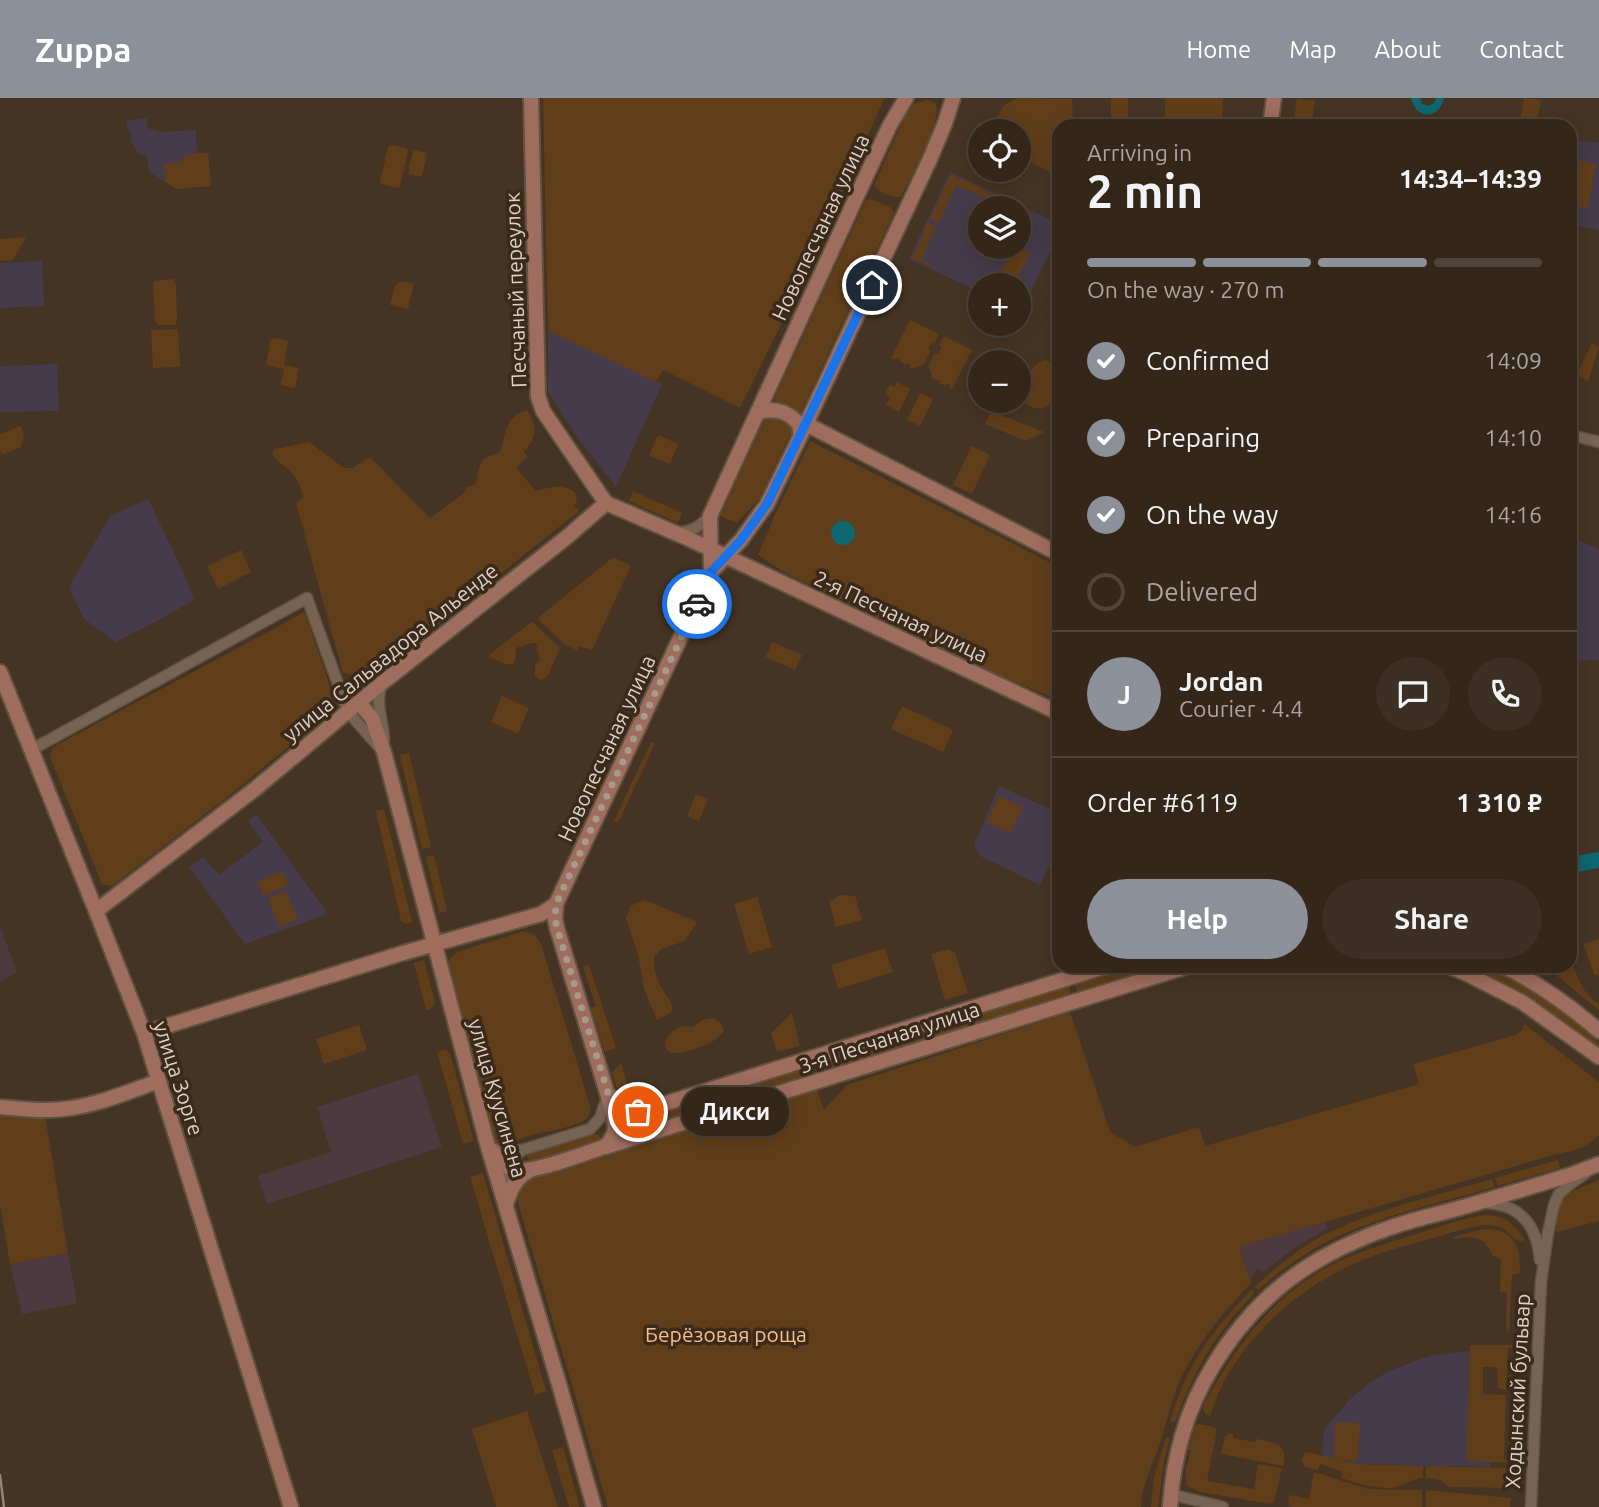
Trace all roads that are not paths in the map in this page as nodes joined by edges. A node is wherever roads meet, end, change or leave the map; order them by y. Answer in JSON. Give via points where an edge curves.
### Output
{"nodes":[{"id":1,"x":531,"y":98,"type":"edge"},
{"id":2,"x":940,"y":98,"type":"edge"},
{"id":3,"x":953,"y":98,"type":"edge"},
{"id":4,"x":1274,"y":98,"type":"edge"},
{"id":5,"x":903,"y":102,"type":"edge"},
{"id":6,"x":1271,"y":119,"type":"edge"},
{"id":7,"x":945,"y":123,"type":"junction"},
{"id":8,"x":758,"y":413,"type":"junction"},
{"id":9,"x":803,"y":431,"type":"junction"},
{"id":10,"x":1577,"y":437,"type":"edge"},
{"id":11,"x":1599,"y":442,"type":"edge"},
{"id":12,"x":606,"y":503,"type":"junction"},
{"id":13,"x":710,"y":516,"type":"junction"},
{"id":14,"x":672,"y":531,"type":"junction"},
{"id":15,"x":1052,"y":551,"type":"edge"},
{"id":16,"x":718,"y":553,"type":"junction"},
{"id":17,"x":0,"y":672,"type":"edge"},
{"id":18,"x":382,"y":683,"type":"junction"},
{"id":19,"x":354,"y":708,"type":"junction"},
{"id":20,"x":1052,"y":710,"type":"edge"},
{"id":21,"x":31,"y":750,"type":"junction"},
{"id":22,"x":384,"y":752,"type":"junction"},
{"id":23,"x":556,"y":904,"type":"junction"},
{"id":24,"x":96,"y":911,"type":"junction"},
{"id":25,"x":532,"y":916,"type":"junction"},
{"id":26,"x":560,"y":940,"type":"junction"},
{"id":27,"x":434,"y":943,"type":"junction"},
{"id":28,"x":1085,"y":973,"type":"edge"},
{"id":29,"x":1165,"y":973,"type":"edge"},
{"id":30,"x":1467,"y":973,"type":"edge"},
{"id":31,"x":1516,"y":973,"type":"edge"},
{"id":32,"x":1599,"y":1031,"type":"edge"},
{"id":33,"x":144,"y":1033,"type":"junction"},
{"id":34,"x":1599,"y":1057,"type":"edge"},
{"id":35,"x":159,"y":1082,"type":"junction"},
{"id":36,"x":608,"y":1093,"type":"junction"},
{"id":37,"x":0,"y":1107,"type":"edge"},
{"id":38,"x":488,"y":1147,"type":"junction"},
{"id":39,"x":601,"y":1148,"type":"junction"},
{"id":40,"x":522,"y":1150,"type":"junction"},
{"id":41,"x":1597,"y":1165,"type":"edge"},
{"id":42,"x":509,"y":1168,"type":"junction"},
{"id":43,"x":529,"y":1171,"type":"junction"},
{"id":44,"x":1478,"y":1203,"type":"junction"},
{"id":45,"x":506,"y":1205,"type":"junction"},
{"id":46,"x":1542,"y":1278,"type":"junction"},
{"id":47,"x":1170,"y":1500,"type":"edge"},
{"id":48,"x":291,"y":1507,"type":"edge"},
{"id":49,"x":594,"y":1507,"type":"edge"},
{"id":50,"x":1223,"y":1507,"type":"edge"},
{"id":51,"x":1531,"y":1507,"type":"edge"}],
"edges":[{"from":1,"to":12,"type":"street","name":"Песчаный переулок","via":[[538,396],[543,411]]},
{"from":2,"to":7,"type":"street"},
{"from":3,"to":7,"type":"street"},
{"from":4,"to":6,"type":"street"},
{"from":5,"to":8,"type":"street","name":"Новопесчаная улица"},
{"from":7,"to":9,"type":"street"},
{"from":8,"to":9,"type":"street","via":[[772,409],[785,414]]},
{"from":8,"to":13,"type":"street","name":"Новопесчаная улица"},
{"from":9,"to":15,"type":"street"},
{"from":9,"to":16,"type":"street","name":"Новопесчаная улица","via":[[767,504],[741,540]]},
{"from":10,"to":11,"type":"street"},
{"from":12,"to":14,"type":"street"},
{"from":12,"to":18,"type":"street","name":"улица Сальвадора Альенде"},
{"from":13,"to":14,"type":"street","via":[[690,531]]},
{"from":13,"to":16,"type":"street"},
{"from":14,"to":16,"type":"street"},
{"from":16,"to":20,"type":"street","name":"2-я Песчаная улица"},
{"from":16,"to":23,"type":"street","name":"Новопесчаная улица"},
{"from":17,"to":21,"type":"street","name":"улица Зорге"},
{"from":18,"to":19,"type":"street","name":"улица Сальвадора Альенде"},
{"from":18,"to":22,"type":"street","via":[[378,701]]},
{"from":19,"to":21,"type":"street","via":[[307,598]]},
{"from":19,"to":22,"type":"street","name":"улица Куусинена","via":[[372,718]]},
{"from":19,"to":24,"type":"street","name":"улица Сальвадора Альенде"},
{"from":21,"to":24,"type":"street","name":"улица Зорге"},
{"from":22,"to":27,"type":"street","name":"улица Куусинена"},
{"from":23,"to":25,"type":"street"},
{"from":23,"to":26,"type":"street"},
{"from":24,"to":33,"type":"street","name":"улица Зорге"},
{"from":25,"to":26,"type":"street","via":[[547,922]]},
{"from":25,"to":27,"type":"street"},
{"from":26,"to":36,"type":"street"},
{"from":27,"to":33,"type":"street"},
{"from":27,"to":38,"type":"street","name":"улица Куусинена"},
{"from":28,"to":36,"type":"street","name":"3-я Песчаная улица","via":[[638,1112],[622,1108]]},
{"from":29,"to":39,"type":"street","name":"3-я Песчаная улица"},
{"from":30,"to":34,"type":"street","via":[[1522,1002]]},
{"from":31,"to":32,"type":"street"},
{"from":33,"to":35,"type":"street","name":"улица Зорге"},
{"from":35,"to":37,"type":"street","via":[[71,1108]]},
{"from":35,"to":48,"type":"street","name":"улица Зорге"},
{"from":36,"to":39,"type":"street","via":[[615,1131]]},
{"from":36,"to":40,"type":"street","via":[[600,1118],[590,1129]]},
{"from":38,"to":40,"type":"street"},
{"from":38,"to":42,"type":"street"},
{"from":38,"to":45,"type":"street","name":"улица Куусинена"},
{"from":39,"to":43,"type":"street","name":"3-я Песчаная улица"},
{"from":40,"to":42,"type":"street"},
{"from":41,"to":44,"type":"street"},
{"from":41,"to":46,"type":"street","name":"Ходынский бульвар","via":[[1559,1194],[1549,1224]]},
{"from":42,"to":43,"type":"street"},
{"from":42,"to":45,"type":"street"},
{"from":43,"to":45,"type":"street","via":[[518,1178]]},
{"from":44,"to":46,"type":"street","name":"Ходынский бульвар","via":[[1509,1207],[1528,1222],[1535,1234]]},
{"from":44,"to":47,"type":"street","via":[[1390,1228],[1336,1250],[1265,1299],[1232,1335],[1206,1376],[1181,1441]]},
{"from":45,"to":49,"type":"street","name":"улица Куусинена"},
{"from":46,"to":51,"type":"street","name":"Ходынский бульвар"},
{"from":47,"to":50,"type":"street"}]}
